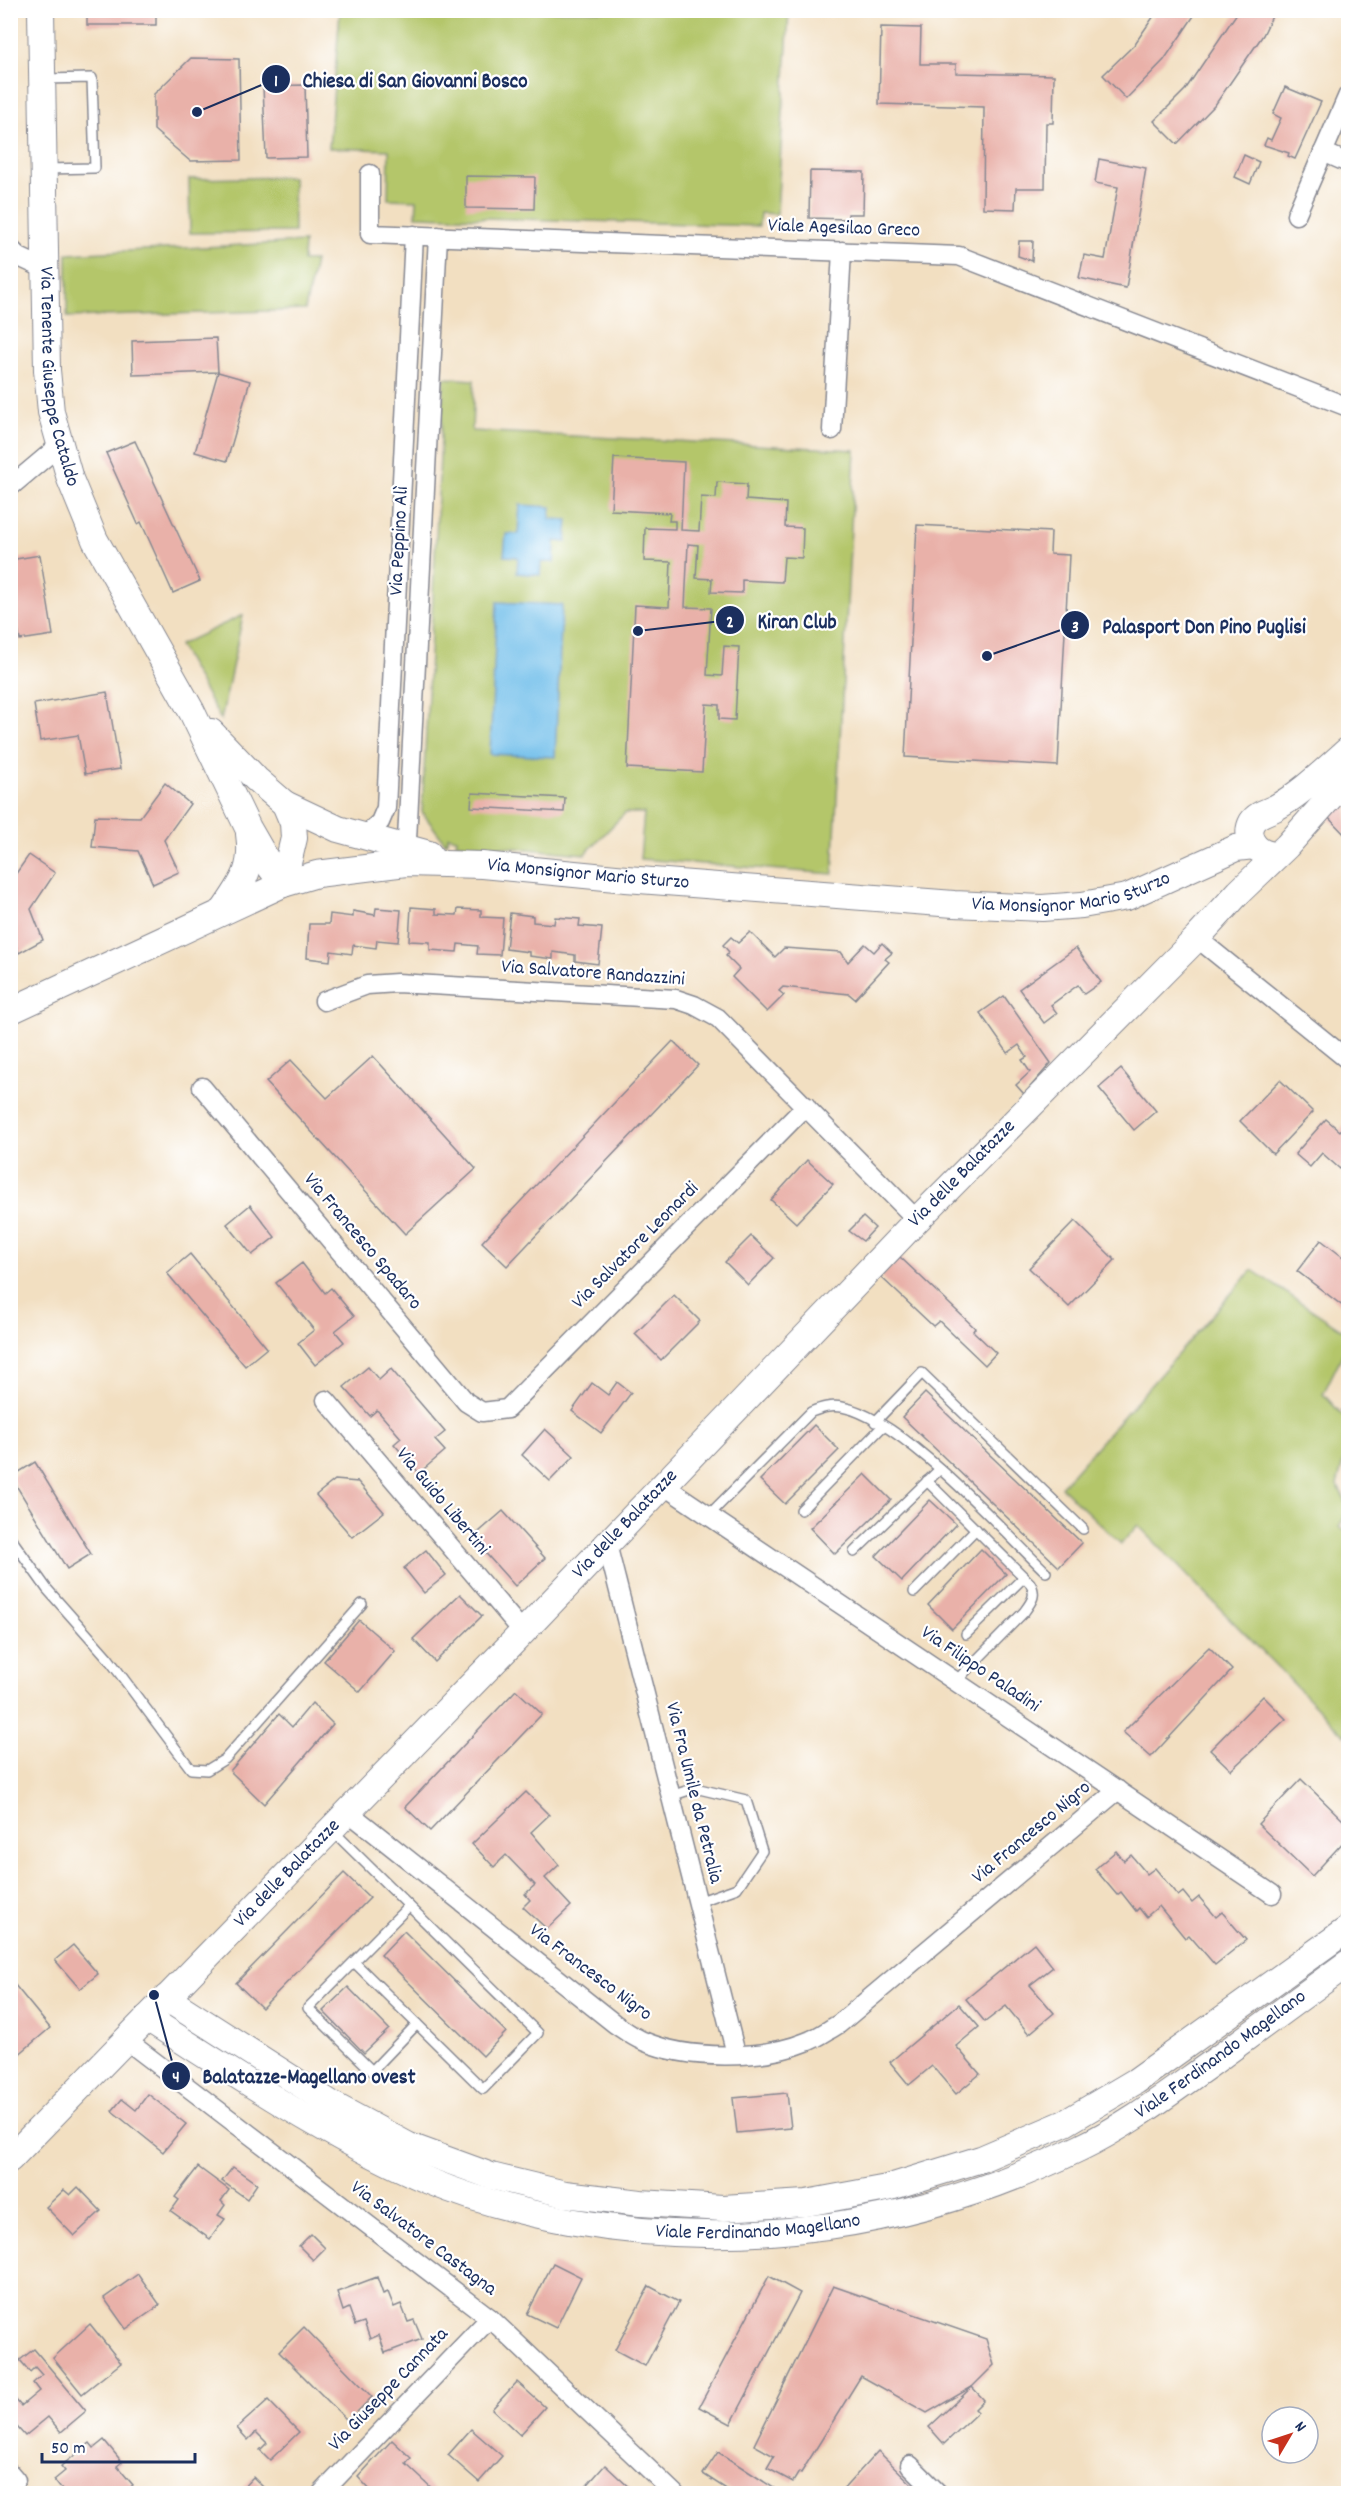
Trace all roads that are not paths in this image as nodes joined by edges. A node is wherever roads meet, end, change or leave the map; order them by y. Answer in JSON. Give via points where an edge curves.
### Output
{"nodes":[{"id":1,"x":41,"y":10,"type":"edge"},
{"id":2,"x":43,"y":80,"type":"junction"},
{"id":3,"x":1348,"y":95,"type":"edge"},
{"id":4,"x":1323,"y":152,"type":"junction"},
{"id":5,"x":1348,"y":163,"type":"edge"},
{"id":6,"x":45,"y":169,"type":"junction"},
{"id":7,"x":370,"y":174,"type":"dead end"},
{"id":8,"x":1296,"y":215,"type":"dead end"},
{"id":9,"x":414,"y":235,"type":"junction"},
{"id":10,"x":438,"y":236,"type":"junction"},
{"id":11,"x":10,"y":248,"type":"edge"},
{"id":12,"x":842,"y":251,"type":"junction"},
{"id":13,"x":45,"y":268,"type":"junction"},
{"id":14,"x":1348,"y":406,"type":"edge"},
{"id":15,"x":832,"y":430,"type":"dead end"},
{"id":16,"x":60,"y":444,"type":"junction"},
{"id":17,"x":10,"y":487,"type":"edge"},
{"id":18,"x":192,"y":712,"type":"junction"},
{"id":19,"x":1348,"y":750,"type":"edge"},
{"id":20,"x":1348,"y":777,"type":"edge"},
{"id":21,"x":285,"y":804,"type":"junction"},
{"id":22,"x":248,"y":828,"type":"junction"},
{"id":23,"x":1267,"y":837,"type":"junction"},
{"id":24,"x":363,"y":838,"type":"junction"},
{"id":25,"x":406,"y":856,"type":"junction"},
{"id":26,"x":283,"y":884,"type":"junction"},
{"id":27,"x":224,"y":911,"type":"junction"},
{"id":28,"x":1197,"y":938,"type":"junction"},
{"id":29,"x":324,"y":1001,"type":"dead end"},
{"id":30,"x":10,"y":1011,"type":"edge"},
{"id":31,"x":1348,"y":1060,"type":"edge"},
{"id":32,"x":202,"y":1087,"type":"dead end"},
{"id":33,"x":806,"y":1106,"type":"junction"},
{"id":34,"x":917,"y":1220,"type":"junction"},
{"id":35,"x":326,"y":1400,"type":"dead end"},
{"id":36,"x":495,"y":1412,"type":"joint"},
{"id":37,"x":879,"y":1424,"type":"junction"},
{"id":38,"x":940,"y":1469,"type":"junction"},
{"id":39,"x":927,"y":1481,"type":"junction"},
{"id":40,"x":663,"y":1485,"type":"junction"},
{"id":41,"x":801,"y":1510,"type":"dead end"},
{"id":42,"x":708,"y":1516,"type":"junction"},
{"id":43,"x":976,"y":1529,"type":"junction"},
{"id":44,"x":1083,"y":1529,"type":"dead end"},
{"id":45,"x":10,"y":1537,"type":"edge"},
{"id":46,"x":607,"y":1544,"type":"junction"},
{"id":47,"x":854,"y":1552,"type":"dead end"},
{"id":48,"x":1046,"y":1572,"type":"dead end"},
{"id":49,"x":1024,"y":1577,"type":"junction"},
{"id":50,"x":914,"y":1592,"type":"dead end"},
{"id":51,"x":362,"y":1604,"type":"dead end"},
{"id":52,"x":523,"y":1632,"type":"junction"},
{"id":53,"x":966,"y":1634,"type":"dead end"},
{"id":54,"x":956,"y":1681,"type":"junction"},
{"id":55,"x":1118,"y":1791,"type":"junction"},
{"id":56,"x":671,"y":1796,"type":"junction"},
{"id":57,"x":339,"y":1820,"type":"junction"},
{"id":58,"x":1272,"y":1894,"type":"dead end"},
{"id":59,"x":698,"y":1902,"type":"junction"},
{"id":60,"x":409,"y":1906,"type":"junction"},
{"id":61,"x":1348,"y":1929,"type":"edge"},
{"id":62,"x":354,"y":1962,"type":"junction"},
{"id":63,"x":1348,"y":1963,"type":"edge"},
{"id":64,"x":166,"y":1998,"type":"junction"},
{"id":65,"x":147,"y":2018,"type":"junction"},
{"id":66,"x":417,"y":2024,"type":"junction"},
{"id":67,"x":126,"y":2040,"type":"junction"},
{"id":68,"x":736,"y":2054,"type":"junction"},
{"id":69,"x":10,"y":2159,"type":"edge"},
{"id":70,"x":490,"y":2318,"type":"junction"},
{"id":71,"x":910,"y":2464,"type":"dead end"},
{"id":72,"x":321,"y":2493,"type":"edge"},
{"id":73,"x":675,"y":2493,"type":"edge"},
{"id":74,"x":939,"y":2493,"type":"edge"}],
"edges":[{"from":1,"to":2,"type":"street","name":"Via Tenente Giuseppe Cataldo"},
{"from":2,"to":6,"type":"street","name":"Via Tenente Giuseppe Cataldo"},
{"from":2,"to":6,"type":"lane","via":[[92,78],[95,168]]},
{"from":3,"to":4,"type":"street"},
{"from":4,"to":5,"type":"street"},
{"from":4,"to":8,"type":"street"},
{"from":6,"to":13,"type":"street","name":"Via Tenente Giuseppe Cataldo"},
{"from":7,"to":9,"type":"street","name":"Viale Agesilao Greco","via":[[369,234]]},
{"from":9,"to":10,"type":"street","name":"Viale Agesilao Greco"},
{"from":9,"to":24,"type":"street","name":"Via Peppino Alì","via":[[386,808],[380,822]]},
{"from":10,"to":12,"type":"street","name":"Viale Agesilao Greco"},
{"from":10,"to":25,"type":"street","name":"Via Peppino Alì"},
{"from":11,"to":13,"type":"street"},
{"from":12,"to":14,"type":"street","name":"Viale Agesilao Greco","via":[[959,256]]},
{"from":12,"to":15,"type":"street"},
{"from":13,"to":16,"type":"street","name":"Via Tenente Giuseppe Cataldo","via":[[50,401]]},
{"from":16,"to":17,"type":"street"},
{"from":16,"to":18,"type":"street","name":"Via Tenente Giuseppe Cataldo","via":[[95,540]]},
{"from":18,"to":21,"type":"street","name":"Via Monsignor Mario Sturzo"},
{"from":18,"to":22,"type":"street"},
{"from":19,"to":23,"type":"street","via":[[1288,801]]},
{"from":20,"to":23,"type":"street"},
{"from":21,"to":24,"type":"street","name":"Via Monsignor Mario Sturzo"},
{"from":21,"to":26,"type":"street","via":[[294,838]]},
{"from":22,"to":26,"type":"street"},
{"from":22,"to":27,"type":"street","via":[[251,865]]},
{"from":23,"to":25,"type":"street","name":"Via Monsignor Mario Sturzo","via":[[1126,897],[1042,908],[637,880]]},
{"from":23,"to":28,"type":"street","name":"Via delle Balatazze","via":[[1239,892]]},
{"from":24,"to":25,"type":"street","name":"Via Monsignor Mario Sturzo"},
{"from":25,"to":26,"type":"street"},
{"from":26,"to":27,"type":"street"},
{"from":27,"to":30,"type":"street"},
{"from":28,"to":31,"type":"street"},
{"from":28,"to":34,"type":"street","name":"Via delle Balatazze"},
{"from":29,"to":33,"type":"street","name":"Via Salvatore Randazzini","via":[[367,985],[397,983],[676,999],[718,1018]]},
{"from":32,"to":36,"type":"street","name":"Via Francesco Spadaro","via":[[466,1402],[482,1412]]},
{"from":33,"to":34,"type":"street","name":"Via Salvatore Randazzini"},
{"from":33,"to":36,"type":"street","name":"Via Salvatore Leonardi","via":[[507,1409]]},
{"from":34,"to":40,"type":"street","name":"Via delle Balatazze"},
{"from":35,"to":52,"type":"street","name":"Via Guido Libertini"},
{"from":37,"to":38,"type":"lane"},
{"from":37,"to":41,"type":"lane"},
{"from":37,"to":42,"type":"lane","via":[[843,1407],[826,1406],[811,1412]]},
{"from":37,"to":44,"type":"lane","via":[[922,1373]]},
{"from":38,"to":39,"type":"lane"},
{"from":38,"to":48,"type":"lane"},
{"from":39,"to":43,"type":"lane"},
{"from":39,"to":47,"type":"lane"},
{"from":40,"to":42,"type":"street","name":"Via Filippo Paladini"},
{"from":40,"to":46,"type":"street","name":"Via delle Balatazze"},
{"from":42,"to":54,"type":"street","name":"Via Filippo Paladini"},
{"from":43,"to":49,"type":"lane"},
{"from":43,"to":50,"type":"lane"},
{"from":45,"to":51,"type":"lane","via":[[191,1769],[207,1770],[225,1759]]},
{"from":46,"to":52,"type":"street","name":"Via delle Balatazze"},
{"from":46,"to":56,"type":"street","name":"Via Fra Umile da Petralia"},
{"from":49,"to":53,"type":"lane"},
{"from":49,"to":54,"type":"lane","via":[[1035,1591],[1033,1600]]},
{"from":52,"to":57,"type":"street","name":"Via delle Balatazze"},
{"from":54,"to":55,"type":"street","name":"Via Filippo Paladini"},
{"from":55,"to":58,"type":"street","name":"Via Filippo Paladini"},
{"from":55,"to":68,"type":"street","name":"Via Francesco Nigro","via":[[839,2024],[807,2042]]},
{"from":56,"to":59,"type":"street","name":"Via Fra Umile da Petralia"},
{"from":56,"to":59,"type":"lane","via":[[695,1788],[746,1800],[762,1851],[737,1888]]},
{"from":57,"to":60,"type":"lane"},
{"from":57,"to":64,"type":"street","name":"Via delle Balatazze"},
{"from":57,"to":68,"type":"street","name":"Via Francesco Nigro","via":[[642,2041],[701,2056]]},
{"from":59,"to":68,"type":"street","name":"Via Fra Umile da Petralia"},
{"from":60,"to":62,"type":"lane"},
{"from":60,"to":66,"type":"lane","via":[[538,2033],[483,2089]]},
{"from":61,"to":64,"type":"street","name":"Viale Ferdinando Magellano","via":[[1136,2081],[1065,2123],[981,2159],[887,2188],[806,2203],[723,2208],[640,2204],[565,2194],[491,2176],[410,2146],[333,2105]]},
{"from":62,"to":66,"type":"lane"},
{"from":62,"to":66,"type":"lane","via":[[308,2008],[372,2070]]},
{"from":63,"to":65,"type":"street","name":"Viale Ferdinando Magellano","via":[[1151,2107],[1083,2147],[1002,2183],[942,2202],[874,2218],[747,2235],[677,2234],[601,2226],[514,2210],[431,2182],[352,2144]]},
{"from":64,"to":65,"type":"street","name":"Via delle Balatazze"},
{"from":65,"to":67,"type":"street","name":"Via delle Balatazze"},
{"from":67,"to":69,"type":"street","name":"Via delle Balatazze"},
{"from":67,"to":70,"type":"street","name":"Via Salvatore Castagna"},
{"from":70,"to":72,"type":"street","name":"Via Giuseppe Cannata"},
{"from":70,"to":73,"type":"street","name":"Via Salvatore Castagna"},
{"from":71,"to":74,"type":"street"}]}
